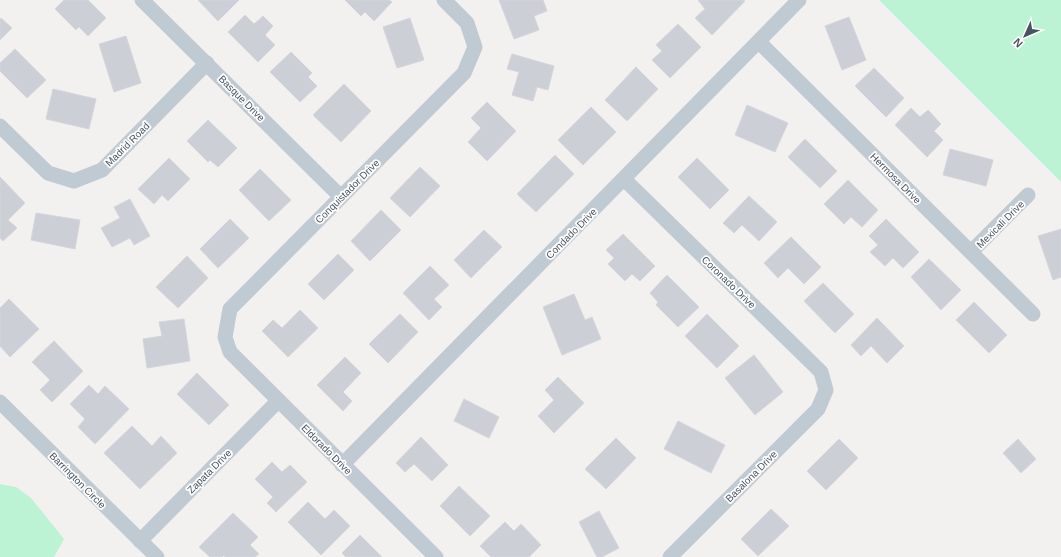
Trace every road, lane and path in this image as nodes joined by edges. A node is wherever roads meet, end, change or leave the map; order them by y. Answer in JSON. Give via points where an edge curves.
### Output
{"nodes":[{"id":1,"x":142,"y":0,"type":"edge"},
{"id":2,"x":444,"y":0,"type":"edge"},
{"id":3,"x":799,"y":0,"type":"edge"},
{"id":4,"x":759,"y":42,"type":"junction"},
{"id":5,"x":207,"y":64,"type":"junction"},
{"id":6,"x":0,"y":126,"type":"edge"},
{"id":7,"x":624,"y":179,"type":"junction"},
{"id":8,"x":1028,"y":195,"type":"dead end"},
{"id":9,"x":341,"y":197,"type":"junction"},
{"id":10,"x":971,"y":252,"type":"junction"},
{"id":11,"x":1033,"y":314,"type":"dead end"},
{"id":12,"x":225,"y":337,"type":"joint"},
{"id":13,"x":826,"y":390,"type":"joint"},
{"id":14,"x":278,"y":401,"type":"junction"},
{"id":15,"x":0,"y":402,"type":"edge"},
{"id":16,"x":342,"y":465,"type":"junction"},
{"id":17,"x":140,"y":540,"type":"junction"},
{"id":18,"x":157,"y":557,"type":"edge"},
{"id":19,"x":436,"y":557,"type":"edge"},
{"id":20,"x":670,"y":557,"type":"edge"}],
"edges":[{"from":1,"to":5,"type":"street","name":"Basque Drive"},
{"from":2,"to":9,"type":"street","name":"Conquistador Drive","via":[[467,24],[475,47],[464,73]]},
{"from":3,"to":4,"type":"street","name":"Condado Drive"},
{"from":4,"to":7,"type":"street","name":"Condado Drive"},
{"from":4,"to":10,"type":"street","name":"Hermosa Drive"},
{"from":5,"to":6,"type":"street","name":"Madrid Road","via":[[102,170],[74,181],[48,173]]},
{"from":5,"to":9,"type":"street","name":"Basque Drive"},
{"from":7,"to":13,"type":"street","name":"Coronado Drive","via":[[821,372]]},
{"from":7,"to":16,"type":"street","name":"Condado Drive"},
{"from":8,"to":10,"type":"street","name":"Mexicali Drive"},
{"from":9,"to":12,"type":"street","name":"Conquistador Drive","via":[[230,308]]},
{"from":10,"to":11,"type":"street","name":"Hermosa Drive"},
{"from":12,"to":14,"type":"street","name":"Eldorado Drive","via":[[230,352]]},
{"from":13,"to":20,"type":"street","name":"Basalona Drive","via":[[818,409]]},
{"from":14,"to":16,"type":"street","name":"Eldorado Drive"},
{"from":14,"to":17,"type":"street","name":"Zapata Drive"},
{"from":15,"to":17,"type":"street","name":"Barrington Circle"},
{"from":16,"to":19,"type":"street","name":"Eldorado Drive"},
{"from":17,"to":18,"type":"street","name":"Barrington Circle"}]}
